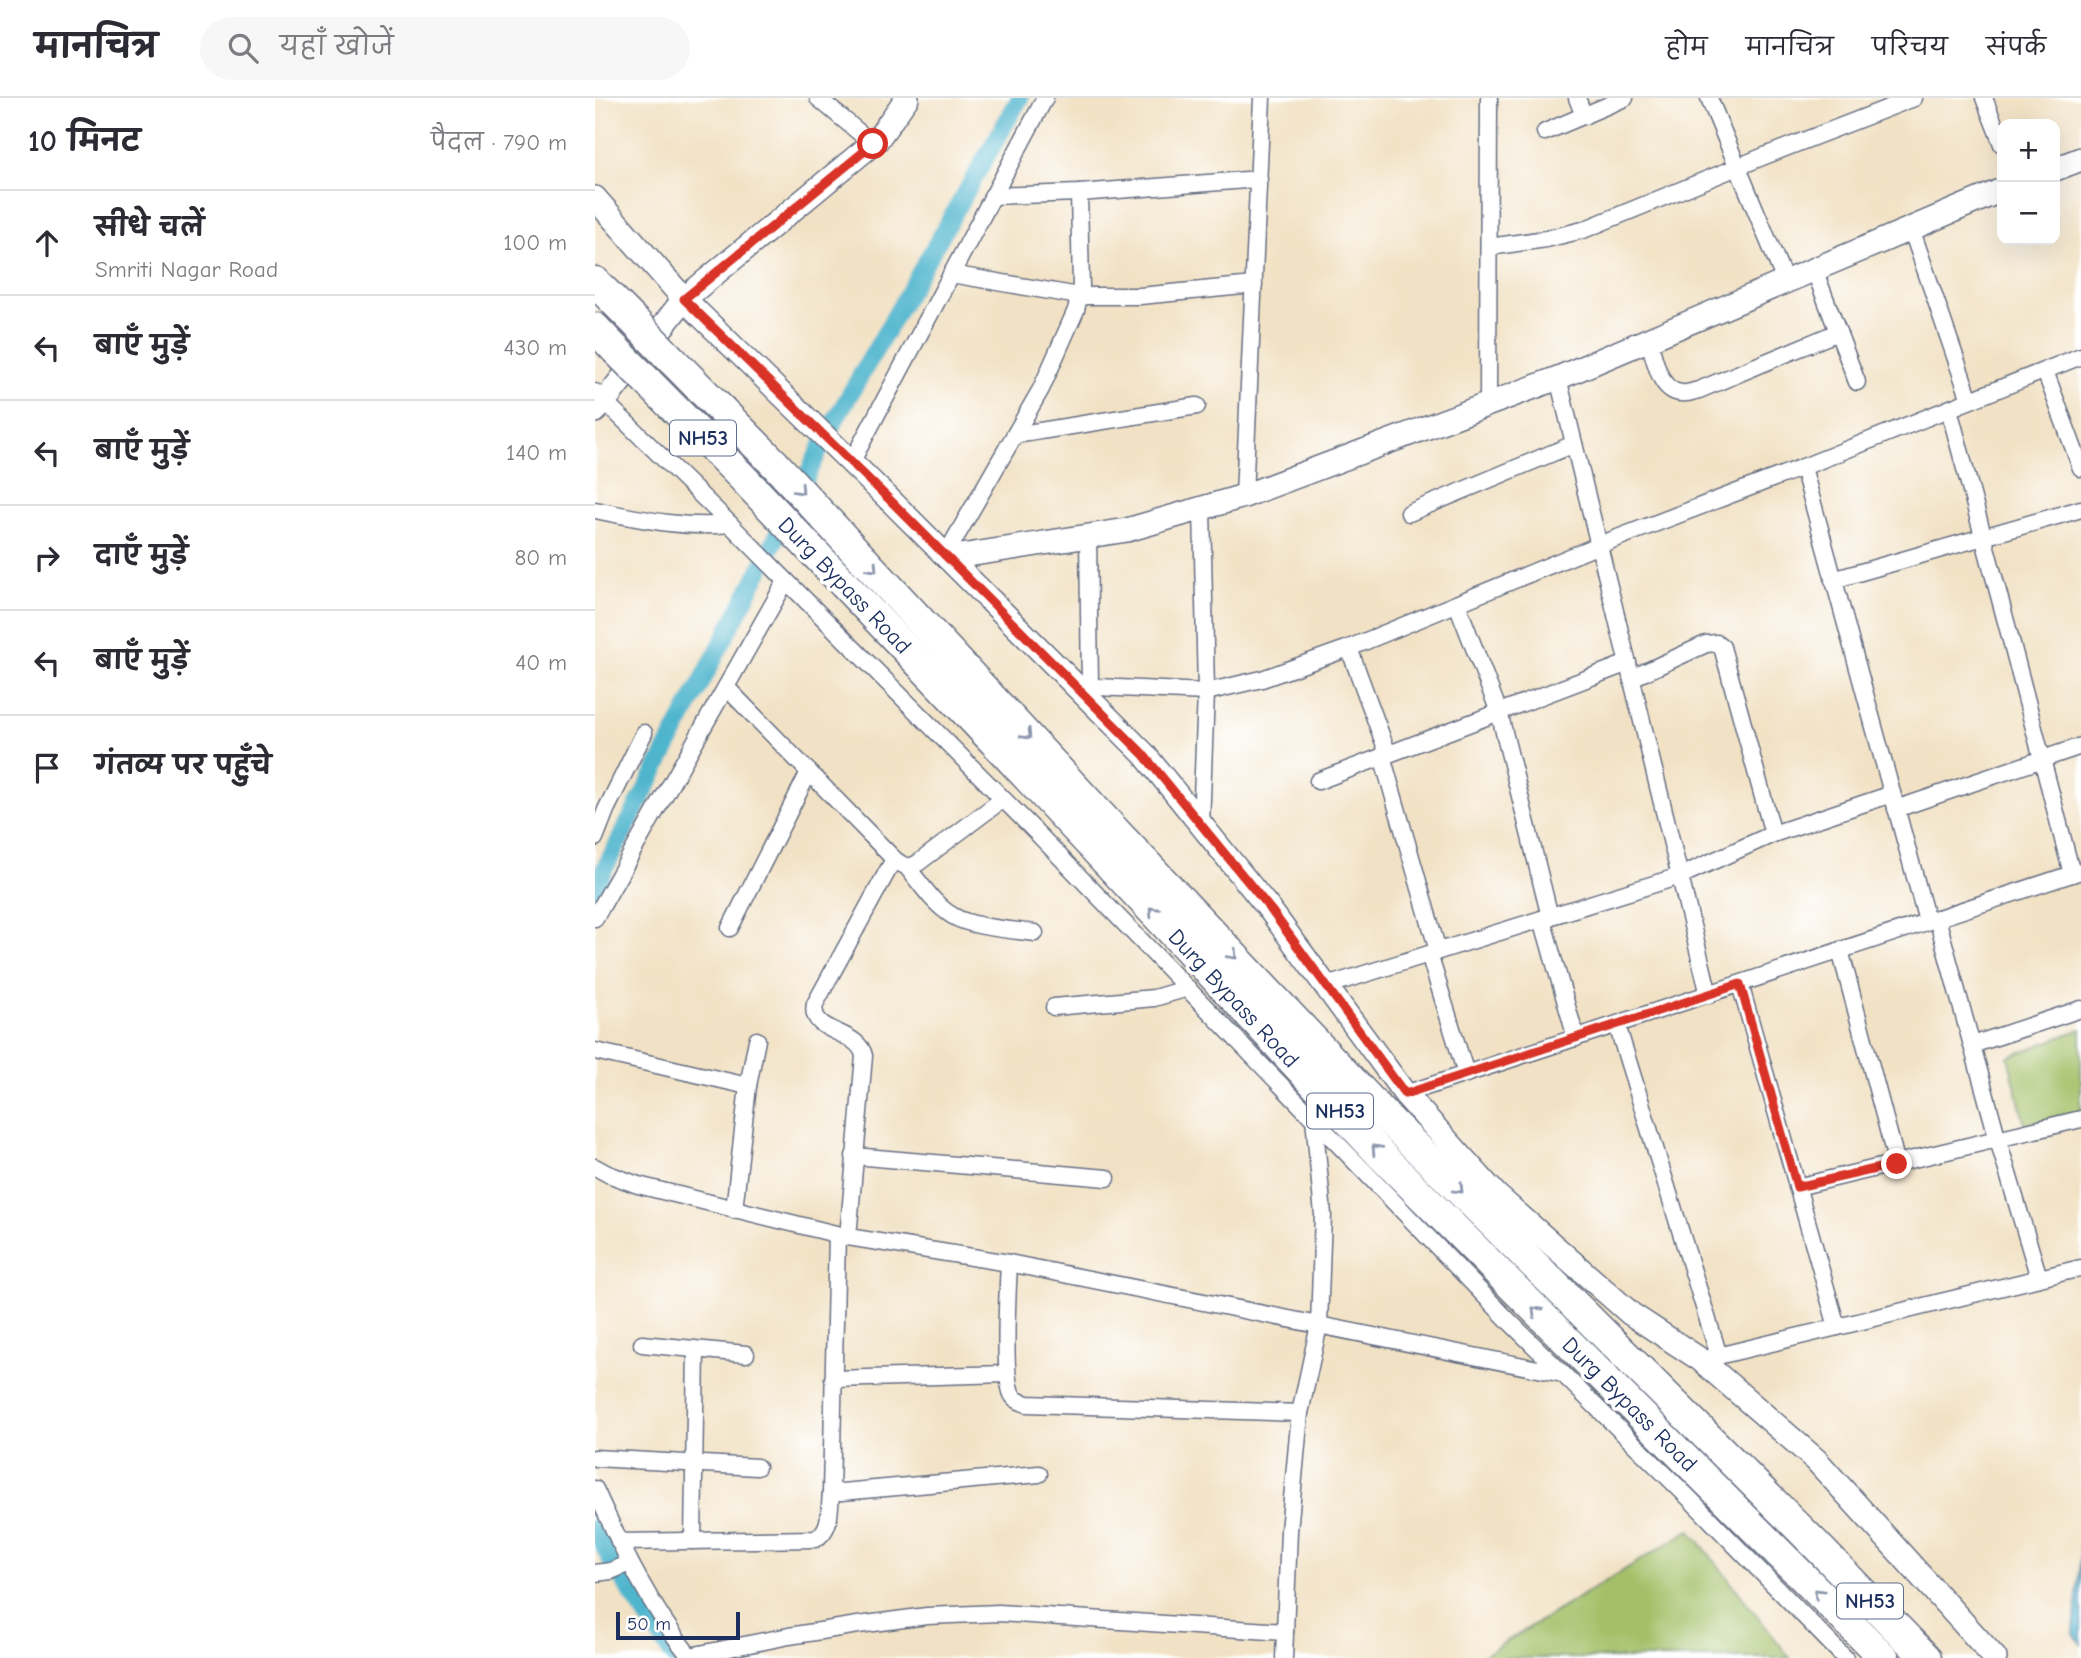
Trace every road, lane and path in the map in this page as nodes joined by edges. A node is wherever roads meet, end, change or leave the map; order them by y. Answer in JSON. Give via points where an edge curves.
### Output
{"nodes":[{"id":1,"x":818,"y":98,"type":"edge"},
{"id":2,"x":907,"y":98,"type":"edge"},
{"id":3,"x":1045,"y":98,"type":"edge"},
{"id":4,"x":1262,"y":98,"type":"edge"},
{"id":5,"x":1489,"y":98,"type":"edge"},
{"id":6,"x":1577,"y":98,"type":"edge"},
{"id":7,"x":1625,"y":98,"type":"edge"},
{"id":8,"x":1709,"y":98,"type":"edge"},
{"id":9,"x":1913,"y":98,"type":"edge"},
{"id":10,"x":1984,"y":98,"type":"edge"},
{"id":11,"x":1584,"y":116,"type":"junction"},
{"id":12,"x":1997,"y":131,"type":"edge"},
{"id":13,"x":1545,"y":132,"type":"dead end"},
{"id":14,"x":873,"y":144,"type":"junction"},
{"id":15,"x":2081,"y":159,"type":"edge"},
{"id":16,"x":1738,"y":167,"type":"junction"},
{"id":17,"x":2060,"y":167,"type":"edge"},
{"id":18,"x":1259,"y":179,"type":"junction"},
{"id":19,"x":1997,"y":192,"type":"edge"},
{"id":20,"x":1079,"y":193,"type":"junction"},
{"id":21,"x":992,"y":196,"type":"junction"},
{"id":22,"x":595,"y":198,"type":"edge"},
{"id":23,"x":1911,"y":228,"type":"junction"},
{"id":24,"x":1489,"y":247,"type":"junction"},
{"id":25,"x":1814,"y":269,"type":"junction"},
{"id":26,"x":951,"y":274,"type":"junction"},
{"id":27,"x":1786,"y":281,"type":"junction"},
{"id":28,"x":595,"y":282,"type":"edge"},
{"id":29,"x":1254,"y":285,"type":"junction"},
{"id":30,"x":1079,"y":296,"type":"junction"},
{"id":31,"x":684,"y":299,"type":"junction"},
{"id":32,"x":595,"y":328,"type":"edge"},
{"id":33,"x":1838,"y":332,"type":"junction"},
{"id":34,"x":1649,"y":338,"type":"junction"},
{"id":35,"x":2081,"y":356,"type":"edge"},
{"id":36,"x":2045,"y":371,"type":"junction"},
{"id":37,"x":1559,"y":378,"type":"junction"},
{"id":38,"x":1857,"y":382,"type":"dead end"},
{"id":39,"x":1970,"y":400,"type":"junction"},
{"id":40,"x":598,"y":402,"type":"edge"},
{"id":41,"x":1488,"y":403,"type":"junction"},
{"id":42,"x":1197,"y":406,"type":"dead end"},
{"id":43,"x":1949,"y":409,"type":"junction"},
{"id":44,"x":1015,"y":435,"type":"junction"},
{"id":45,"x":1574,"y":444,"type":"junction"},
{"id":46,"x":851,"y":463,"type":"junction"},
{"id":47,"x":1803,"y":467,"type":"junction"},
{"id":48,"x":2081,"y":468,"type":"edge"},
{"id":49,"x":1244,"y":496,"type":"junction"},
{"id":50,"x":1202,"y":508,"type":"junction"},
{"id":51,"x":2081,"y":509,"type":"edge"},
{"id":52,"x":595,"y":510,"type":"edge"},
{"id":53,"x":1409,"y":513,"type":"dead end"},
{"id":54,"x":730,"y":524,"type":"junction"},
{"id":55,"x":1089,"y":536,"type":"junction"},
{"id":56,"x":1984,"y":538,"type":"junction"},
{"id":57,"x":1599,"y":545,"type":"junction"},
{"id":58,"x":947,"y":557,"type":"junction"},
{"id":59,"x":1833,"y":580,"type":"junction"},
{"id":60,"x":786,"y":581,"type":"junction"},
{"id":61,"x":1457,"y":604,"type":"junction"},
{"id":62,"x":1349,"y":648,"type":"junction"},
{"id":63,"x":1630,"y":671,"type":"junction"},
{"id":64,"x":1083,"y":686,"type":"junction"},
{"id":65,"x":726,"y":687,"type":"junction"},
{"id":66,"x":1206,"y":692,"type":"junction"},
{"id":67,"x":1499,"y":712,"type":"junction"},
{"id":68,"x":644,"y":733,"type":"dead end"},
{"id":69,"x":2081,"y":746,"type":"edge"},
{"id":70,"x":1385,"y":755,"type":"junction"},
{"id":71,"x":2042,"y":758,"type":"junction"},
{"id":72,"x":809,"y":772,"type":"junction"},
{"id":73,"x":1318,"y":780,"type":"dead end"},
{"id":74,"x":1003,"y":799,"type":"junction"},
{"id":75,"x":1894,"y":802,"type":"junction"},
{"id":76,"x":601,"y":809,"type":"edge"},
{"id":77,"x":1201,"y":825,"type":"junction"},
{"id":78,"x":1773,"y":834,"type":"junction"},
{"id":79,"x":595,"y":838,"type":"edge"},
{"id":80,"x":901,"y":863,"type":"junction"},
{"id":81,"x":2076,"y":873,"type":"edge"},
{"id":82,"x":1680,"y":876,"type":"junction"},
{"id":83,"x":595,"y":918,"type":"edge"},
{"id":84,"x":1546,"y":918,"type":"junction"},
{"id":85,"x":1932,"y":919,"type":"junction"},
{"id":86,"x":730,"y":928,"type":"dead end"},
{"id":87,"x":1035,"y":933,"type":"dead end"},
{"id":88,"x":1840,"y":950,"type":"junction"},
{"id":89,"x":1434,"y":953,"type":"junction"},
{"id":90,"x":1740,"y":984,"type":"junction"},
{"id":91,"x":1326,"y":986,"type":"junction"},
{"id":92,"x":1188,"y":988,"type":"junction"},
{"id":93,"x":1709,"y":995,"type":"junction"},
{"id":94,"x":1053,"y":1007,"type":"dead end"},
{"id":95,"x":2081,"y":1009,"type":"edge"},
{"id":96,"x":1617,"y":1025,"type":"junction"},
{"id":97,"x":1576,"y":1038,"type":"junction"},
{"id":98,"x":757,"y":1040,"type":"dead end"},
{"id":99,"x":1972,"y":1045,"type":"junction"},
{"id":100,"x":595,"y":1051,"type":"edge"},
{"id":101,"x":1467,"y":1074,"type":"junction"},
{"id":102,"x":748,"y":1086,"type":"junction"},
{"id":103,"x":1405,"y":1094,"type":"junction"},
{"id":104,"x":1314,"y":1118,"type":"junction"},
{"id":105,"x":2081,"y":1119,"type":"edge"},
{"id":106,"x":1998,"y":1140,"type":"junction"},
{"id":107,"x":854,"y":1156,"type":"junction"},
{"id":108,"x":1897,"y":1164,"type":"junction"},
{"id":109,"x":595,"y":1167,"type":"edge"},
{"id":110,"x":1107,"y":1178,"type":"dead end"},
{"id":111,"x":1797,"y":1187,"type":"junction"},
{"id":112,"x":734,"y":1210,"type":"junction"},
{"id":113,"x":843,"y":1236,"type":"junction"},
{"id":114,"x":1009,"y":1262,"type":"junction"},
{"id":115,"x":2081,"y":1268,"type":"edge"},
{"id":116,"x":2039,"y":1278,"type":"junction"},
{"id":117,"x":1319,"y":1325,"type":"junction"},
{"id":118,"x":1837,"y":1327,"type":"junction"},
{"id":119,"x":642,"y":1344,"type":"dead end"},
{"id":120,"x":697,"y":1350,"type":"junction"},
{"id":121,"x":746,"y":1354,"type":"dead end"},
{"id":122,"x":1710,"y":1358,"type":"junction"},
{"id":123,"x":1007,"y":1374,"type":"junction"},
{"id":124,"x":1563,"y":1374,"type":"junction"},
{"id":125,"x":833,"y":1379,"type":"junction"},
{"id":126,"x":1300,"y":1413,"type":"junction"},
{"id":127,"x":595,"y":1458,"type":"edge"},
{"id":128,"x":695,"y":1464,"type":"junction"},
{"id":129,"x":757,"y":1467,"type":"dead end"},
{"id":130,"x":1039,"y":1474,"type":"dead end"},
{"id":131,"x":595,"y":1489,"type":"edge"},
{"id":132,"x":831,"y":1493,"type":"junction"},
{"id":133,"x":693,"y":1541,"type":"junction"},
{"id":134,"x":619,"y":1542,"type":"junction"},
{"id":135,"x":630,"y":1563,"type":"junction"},
{"id":136,"x":595,"y":1573,"type":"edge"},
{"id":137,"x":1285,"y":1632,"type":"junction"},
{"id":138,"x":690,"y":1657,"type":"edge"},
{"id":139,"x":1284,"y":1658,"type":"edge"},
{"id":140,"x":1845,"y":1658,"type":"edge"},
{"id":141,"x":1884,"y":1658,"type":"edge"},
{"id":142,"x":1926,"y":1658,"type":"edge"},
{"id":143,"x":1995,"y":1658,"type":"edge"}],
"edges":[{"from":1,"to":14,"type":"street"},
{"from":2,"to":14,"type":"street"},
{"from":3,"to":21,"type":"street"},
{"from":4,"to":18,"type":"street"},
{"from":5,"to":24,"type":"street"},
{"from":6,"to":11,"type":"street"},
{"from":7,"to":11,"type":"street"},
{"from":8,"to":16,"type":"street"},
{"from":9,"to":16,"type":"street"},
{"from":10,"to":12,"type":"street"},
{"from":11,"to":13,"type":"street"},
{"from":14,"to":31,"type":"street"},
{"from":15,"to":17,"type":"street"},
{"from":16,"to":24,"type":"street","via":[[1583,230]]},
{"from":16,"to":27,"type":"street"},
{"from":18,"to":20,"type":"street"},
{"from":18,"to":29,"type":"street"},
{"from":19,"to":23,"type":"street"},
{"from":20,"to":21,"type":"street"},
{"from":20,"to":30,"type":"street"},
{"from":21,"to":26,"type":"street"},
{"from":22,"to":31,"type":"street"},
{"from":23,"to":25,"type":"street"},
{"from":23,"to":39,"type":"street"},
{"from":24,"to":41,"type":"street"},
{"from":25,"to":27,"type":"street"},
{"from":25,"to":33,"type":"street"},
{"from":26,"to":30,"type":"street"},
{"from":26,"to":46,"type":"street"},
{"from":27,"to":34,"type":"street"},
{"from":28,"to":142,"type":"highway","name":"Durg Bypass Road","number":"NH53","one_way":true,"bridge":true,"via":[[773,462],[1389,1120]]},
{"from":29,"to":30,"type":"street","via":[[1140,296]]},
{"from":29,"to":49,"type":"street"},
{"from":30,"to":44,"type":"street","via":[[1041,389]]},
{"from":31,"to":40,"type":"street"},
{"from":31,"to":46,"type":"street"},
{"from":141,"to":32,"type":"highway","name":"Durg Bypass Road","number":"NH53","one_way":true,"bridge":true,"via":[[1383,1157],[1005,753]]},
{"from":33,"to":34,"type":"street","via":[[1683,394],[1664,385]]},
{"from":33,"to":38,"type":"street"},
{"from":34,"to":37,"type":"street"},
{"from":35,"to":36,"type":"street"},
{"from":36,"to":39,"type":"street"},
{"from":36,"to":48,"type":"street"},
{"from":37,"to":41,"type":"street"},
{"from":37,"to":45,"type":"street"},
{"from":39,"to":43,"type":"street"},
{"from":40,"to":54,"type":"street"},
{"from":41,"to":49,"type":"street"},
{"from":42,"to":44,"type":"street"},
{"from":43,"to":47,"type":"street"},
{"from":43,"to":56,"type":"street"},
{"from":44,"to":58,"type":"street"},
{"from":45,"to":53,"type":"street"},
{"from":45,"to":57,"type":"street"},
{"from":46,"to":58,"type":"street"},
{"from":47,"to":57,"type":"street"},
{"from":47,"to":59,"type":"street"},
{"from":49,"to":50,"type":"street"},
{"from":50,"to":55,"type":"street","via":[[1128,530]]},
{"from":50,"to":66,"type":"street"},
{"from":51,"to":56,"type":"street"},
{"from":52,"to":54,"type":"street","via":[[684,526]]},
{"from":54,"to":60,"type":"street"},
{"from":55,"to":58,"type":"street"},
{"from":55,"to":64,"type":"street"},
{"from":56,"to":59,"type":"street"},
{"from":56,"to":71,"type":"street"},
{"from":57,"to":61,"type":"street"},
{"from":57,"to":63,"type":"street"},
{"from":58,"to":64,"type":"street"},
{"from":59,"to":75,"type":"street"},
{"from":60,"to":65,"type":"street"},
{"from":60,"to":74,"type":"street"},
{"from":61,"to":62,"type":"street"},
{"from":61,"to":67,"type":"street"},
{"from":62,"to":66,"type":"street","via":[[1262,679]]},
{"from":62,"to":70,"type":"street"},
{"from":63,"to":67,"type":"street"},
{"from":63,"to":78,"type":"street","via":[[1706,643],[1722,648]]},
{"from":63,"to":82,"type":"street"},
{"from":64,"to":66,"type":"street"},
{"from":64,"to":77,"type":"street"},
{"from":65,"to":72,"type":"street"},
{"from":65,"to":83,"type":"street"},
{"from":66,"to":77,"type":"street"},
{"from":67,"to":70,"type":"street"},
{"from":67,"to":84,"type":"street"},
{"from":68,"to":76,"type":"street"},
{"from":69,"to":71,"type":"street"},
{"from":70,"to":73,"type":"street"},
{"from":70,"to":89,"type":"street"},
{"from":71,"to":75,"type":"street"},
{"from":71,"to":81,"type":"street"},
{"from":72,"to":80,"type":"street"},
{"from":72,"to":86,"type":"street"},
{"from":74,"to":80,"type":"street","via":[[918,863]]},
{"from":74,"to":92,"type":"street"},
{"from":75,"to":78,"type":"street"},
{"from":75,"to":85,"type":"street"},
{"from":76,"to":79,"type":"street"},
{"from":77,"to":91,"type":"street"},
{"from":78,"to":82,"type":"street"},
{"from":80,"to":87,"type":"street","via":[[953,916]]},
{"from":80,"to":107,"type":"street","via":[[813,1011],[818,1021],[862,1048]]},
{"from":81,"to":85,"type":"street"},
{"from":82,"to":84,"type":"street"},
{"from":82,"to":93,"type":"street"},
{"from":84,"to":89,"type":"street"},
{"from":84,"to":97,"type":"street"},
{"from":85,"to":88,"type":"street"},
{"from":85,"to":99,"type":"street"},
{"from":88,"to":90,"type":"street"},
{"from":88,"to":108,"type":"street"},
{"from":89,"to":91,"type":"street"},
{"from":89,"to":101,"type":"street"},
{"from":90,"to":93,"type":"street"},
{"from":90,"to":111,"type":"street"},
{"from":91,"to":103,"type":"street"},
{"from":92,"to":94,"type":"street","via":[[1154,998]]},
{"from":92,"to":104,"type":"street"},
{"from":93,"to":96,"type":"street"},
{"from":95,"to":99,"type":"street"},
{"from":96,"to":97,"type":"street"},
{"from":96,"to":122,"type":"street"},
{"from":97,"to":101,"type":"street"},
{"from":98,"to":102,"type":"street"},
{"from":99,"to":106,"type":"street"},
{"from":100,"to":102,"type":"street"},
{"from":101,"to":103,"type":"street"},
{"from":102,"to":112,"type":"street"},
{"from":103,"to":122,"type":"street","via":[[1496,1195],[1631,1314]]},
{"from":104,"to":117,"type":"street","via":[[1323,1215]]},
{"from":104,"to":124,"type":"street"},
{"from":105,"to":106,"type":"street"},
{"from":106,"to":108,"type":"street"},
{"from":106,"to":116,"type":"street"},
{"from":107,"to":110,"type":"street"},
{"from":107,"to":113,"type":"street"},
{"from":108,"to":111,"type":"street"},
{"from":109,"to":112,"type":"street","via":[[638,1185]]},
{"from":111,"to":118,"type":"street"},
{"from":112,"to":113,"type":"street"},
{"from":113,"to":114,"type":"street"},
{"from":113,"to":125,"type":"street"},
{"from":114,"to":117,"type":"street"},
{"from":114,"to":123,"type":"street"},
{"from":115,"to":116,"type":"street"},
{"from":116,"to":118,"type":"street"},
{"from":117,"to":124,"type":"street"},
{"from":117,"to":126,"type":"street"},
{"from":118,"to":122,"type":"street"},
{"from":119,"to":120,"type":"street"},
{"from":120,"to":121,"type":"street"},
{"from":120,"to":128,"type":"street"},
{"from":122,"to":143,"type":"street","via":[[1816,1460]]},
{"from":123,"to":125,"type":"street"},
{"from":123,"to":126,"type":"street","via":[[1013,1397],[1027,1404]]},
{"from":124,"to":140,"type":"street"},
{"from":125,"to":132,"type":"street"},
{"from":126,"to":137,"type":"street"},
{"from":127,"to":128,"type":"street"},
{"from":128,"to":129,"type":"street"},
{"from":128,"to":133,"type":"street"},
{"from":130,"to":132,"type":"street"},
{"from":131,"to":134,"type":"street"},
{"from":132,"to":133,"type":"street","via":[[826,1530],[815,1538]]},
{"from":133,"to":134,"type":"street"},
{"from":134,"to":135,"type":"street"},
{"from":135,"to":136,"type":"street"},
{"from":135,"to":138,"type":"street"},
{"from":137,"to":138,"type":"street","via":[[951,1615],[789,1636]]},
{"from":137,"to":139,"type":"street"}]}
